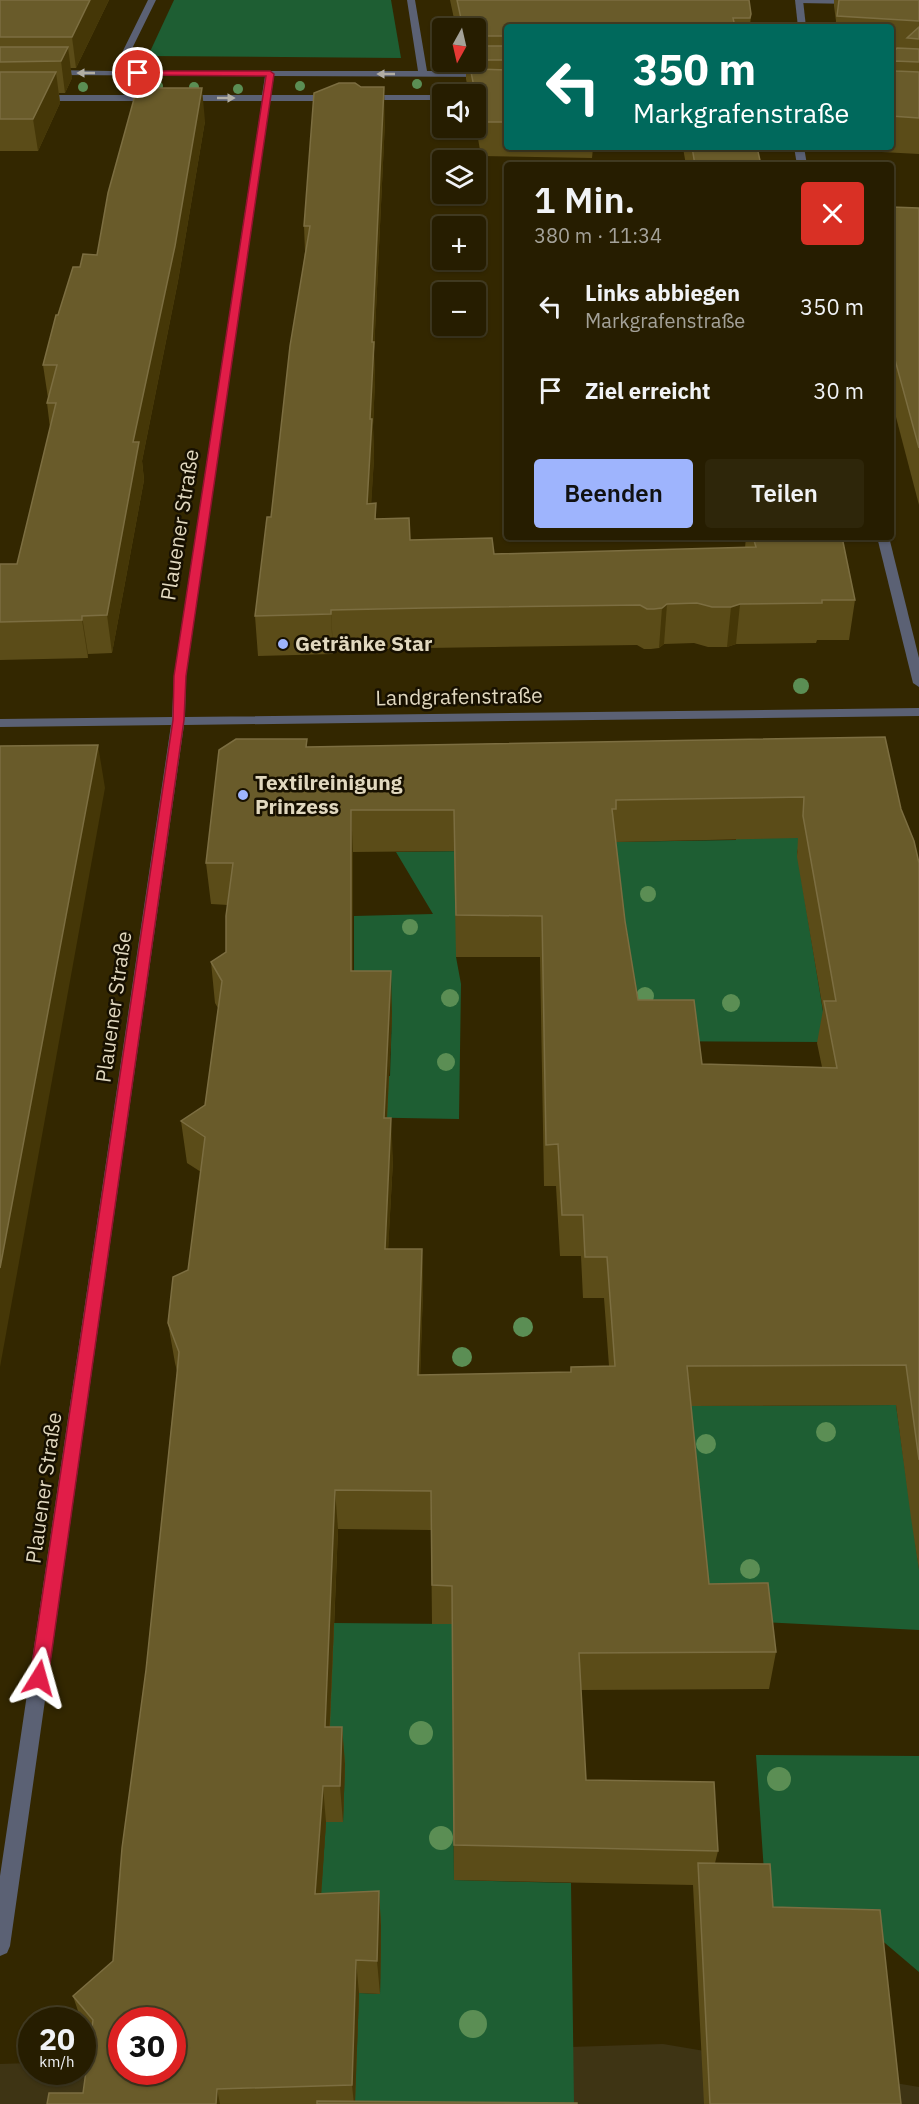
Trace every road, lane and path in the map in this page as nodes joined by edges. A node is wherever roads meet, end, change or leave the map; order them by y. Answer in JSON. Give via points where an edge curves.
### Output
{"nodes":[{"id":1,"x":152,"y":0,"type":"edge"},
{"id":2,"x":411,"y":0,"type":"edge"},
{"id":3,"x":799,"y":0,"type":"edge"},
{"id":4,"x":860,"y":3,"type":"edge"},
{"id":5,"x":802,"y":24,"type":"edge"},
{"id":6,"x":46,"y":73,"type":"edge"},
{"id":7,"x":116,"y":73,"type":"junction"},
{"id":8,"x":270,"y":74,"type":"junction"},
{"id":9,"x":423,"y":74,"type":"junction"},
{"id":10,"x":504,"y":74,"type":"edge"},
{"id":11,"x":0,"y":98,"type":"edge"},
{"id":12,"x":162,"y":98,"type":"edge"},
{"id":13,"x":174,"y":98,"type":"edge"},
{"id":14,"x":267,"y":98,"type":"junction"},
{"id":15,"x":338,"y":98,"type":"edge"},
{"id":16,"x":350,"y":98,"type":"edge"},
{"id":17,"x":432,"y":98,"type":"edge"},
{"id":18,"x":884,"y":540,"type":"edge"},
{"id":19,"x":919,"y":683,"type":"edge"},
{"id":20,"x":919,"y":712,"type":"edge"},
{"id":21,"x":178,"y":720,"type":"junction"},
{"id":22,"x":0,"y":723,"type":"edge"},
{"id":23,"x":0,"y":1946,"type":"edge"}],
"edges":[{"from":1,"to":7,"type":"street"},
{"from":2,"to":9,"type":"street"},
{"from":3,"to":4,"type":"street"},
{"from":3,"to":5,"type":"street"},
{"from":7,"to":6,"type":"street","one_way":true},
{"from":7,"to":8,"type":"street"},
{"from":9,"to":8,"type":"street","one_way":true},
{"from":8,"to":14,"type":"street","name":"Plauener Straße"},
{"from":9,"to":10,"type":"street"},
{"from":11,"to":12,"type":"street"},
{"from":13,"to":14,"type":"street","one_way":true},
{"from":14,"to":15,"type":"street"},
{"from":14,"to":21,"type":"street","name":"Plauener Straße","via":[[180,676]]},
{"from":16,"to":17,"type":"street"},
{"from":18,"to":19,"type":"street"},
{"from":20,"to":21,"type":"street","name":"Landgrafenstraße"},
{"from":21,"to":22,"type":"street","name":"Landgrafenstraße"},
{"from":21,"to":23,"type":"street","name":"Plauener Straße"}]}
